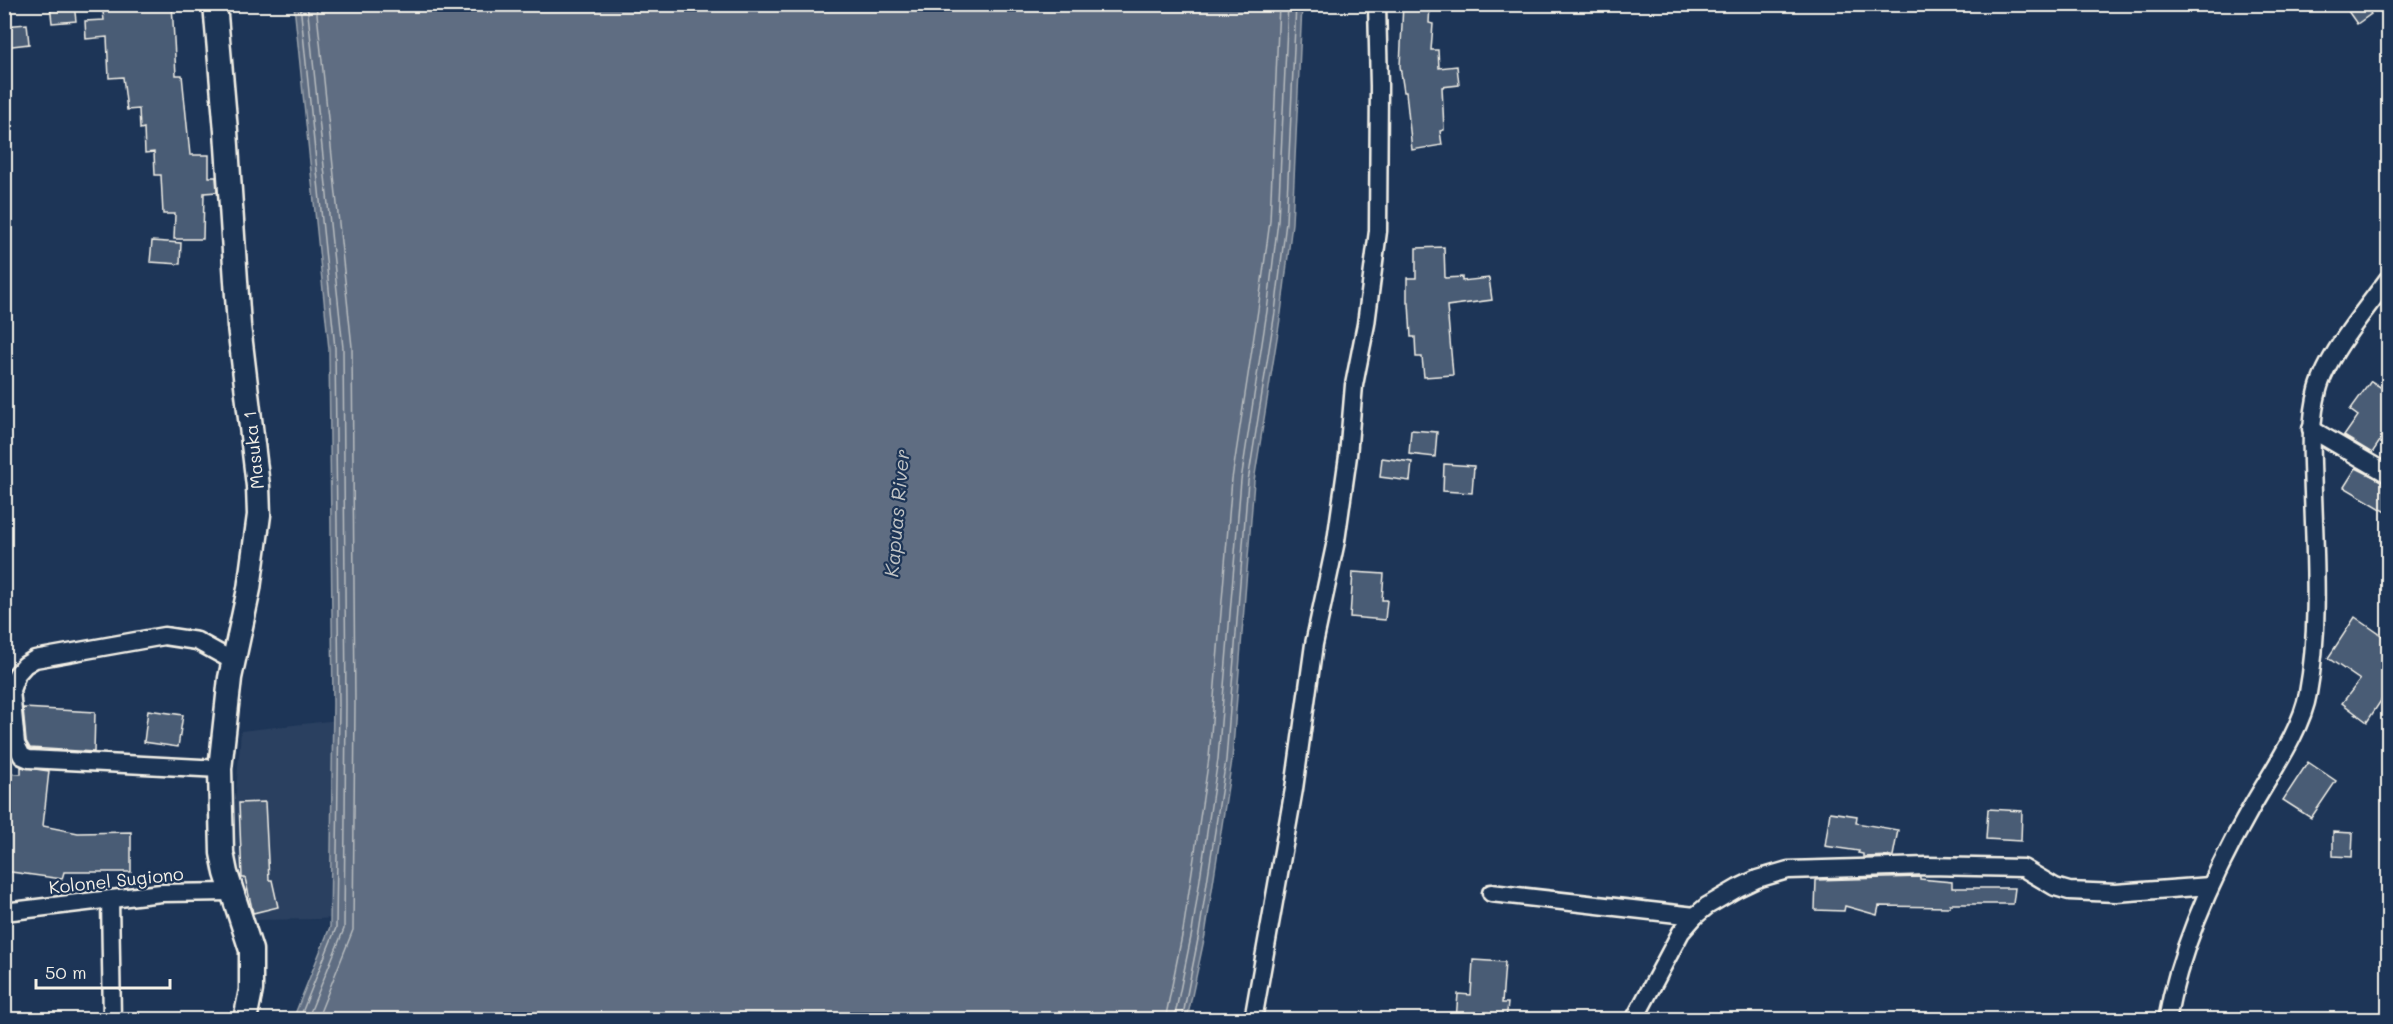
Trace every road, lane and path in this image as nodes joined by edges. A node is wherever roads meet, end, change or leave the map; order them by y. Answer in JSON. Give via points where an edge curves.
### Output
{"nodes":[{"id":1,"x":215,"y":4,"type":"edge"},
{"id":2,"x":1377,"y":4,"type":"edge"},
{"id":3,"x":2388,"y":279,"type":"edge"},
{"id":4,"x":2312,"y":429,"type":"junction"},
{"id":5,"x":2388,"y":474,"type":"edge"},
{"id":6,"x":235,"y":650,"type":"junction"},
{"id":7,"x":8,"y":690,"type":"edge"},
{"id":8,"x":220,"y":769,"type":"junction"},
{"id":9,"x":2210,"y":886,"type":"junction"},
{"id":10,"x":232,"y":892,"type":"junction"},
{"id":11,"x":1491,"y":894,"type":"dead end"},
{"id":12,"x":110,"y":899,"type":"junction"},
{"id":13,"x":4,"y":912,"type":"edge"},
{"id":14,"x":1695,"y":916,"type":"junction"},
{"id":15,"x":112,"y":1020,"type":"edge"},
{"id":16,"x":244,"y":1020,"type":"edge"},
{"id":17,"x":1253,"y":1020,"type":"edge"},
{"id":18,"x":1634,"y":1020,"type":"edge"},
{"id":19,"x":2166,"y":1020,"type":"edge"}],
"edges":[{"from":1,"to":6,"type":"street","name":"Masuka 1","via":[[239,326],[258,486],[249,589]]},
{"from":2,"to":17,"type":"street","via":[[1378,231],[1336,541],[1314,644],[1294,789]]},
{"from":3,"to":4,"type":"street","via":[[2335,354],[2318,388]]},
{"from":4,"to":5,"type":"street"},
{"from":4,"to":9,"type":"street","via":[[2315,629],[2308,694],[2298,726]]},
{"from":6,"to":7,"type":"street","via":[[164,636],[35,659],[17,674]]},
{"from":6,"to":8,"type":"street","name":"Masuka 1"},
{"from":7,"to":8,"type":"street","via":[[16,744],[22,756],[29,759]]},
{"from":8,"to":10,"type":"street","name":"Masuka 1","via":[[222,853]]},
{"from":9,"to":14,"type":"street","via":[[2116,893],[2069,891],[2023,868],[1788,870],[1738,888]]},
{"from":9,"to":19,"type":"street","via":[[2180,962]]},
{"from":10,"to":12,"type":"street","name":"Kolonel Sugiono","via":[[161,892]]},
{"from":10,"to":16,"type":"street","name":"Masuka 1","via":[[251,950],[251,990]]},
{"from":11,"to":14,"type":"street"},
{"from":12,"to":13,"type":"street","name":"Kolonel Sugiono"},
{"from":12,"to":15,"type":"street"},
{"from":14,"to":18,"type":"street","via":[[1681,932]]}]}
